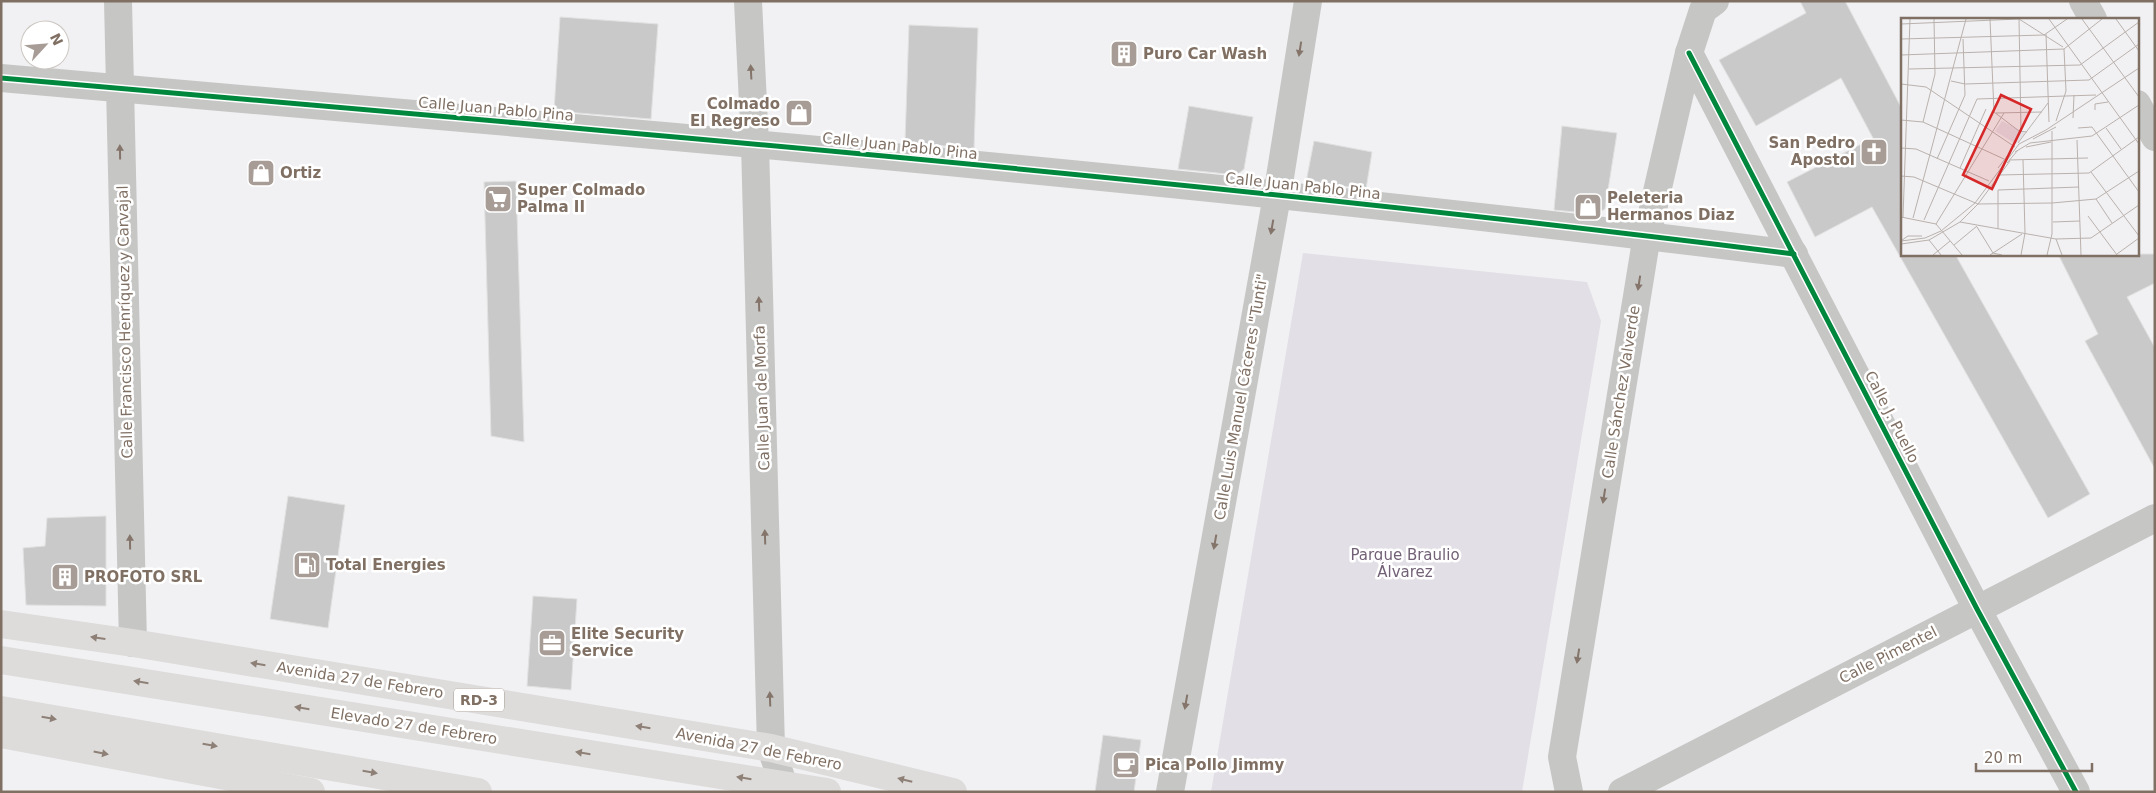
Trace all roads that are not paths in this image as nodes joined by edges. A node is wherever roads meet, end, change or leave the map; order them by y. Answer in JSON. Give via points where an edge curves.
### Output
{"nodes":[{"id":1,"x":118,"y":1,"type":"edge"},
{"id":2,"x":748,"y":1,"type":"edge"},
{"id":3,"x":1308,"y":1,"type":"edge"},
{"id":4,"x":1715,"y":1,"type":"edge"},
{"id":5,"x":2083,"y":1,"type":"edge"},
{"id":6,"x":2092,"y":18,"type":"edge"},
{"id":7,"x":1689,"y":53,"type":"junction"},
{"id":8,"x":1,"y":78,"type":"edge"},
{"id":9,"x":119,"y":89,"type":"junction"},
{"id":10,"x":2138,"y":106,"type":"edge"},
{"id":11,"x":2155,"y":137,"type":"edge"},
{"id":12,"x":754,"y":144,"type":"junction"},
{"id":13,"x":1277,"y":196,"type":"junction"},
{"id":14,"x":1647,"y":235,"type":"junction"},
{"id":15,"x":1794,"y":254,"type":"junction"},
{"id":16,"x":2155,"y":518,"type":"edge"},
{"id":17,"x":1977,"y":609,"type":"junction"},
{"id":18,"x":1,"y":624,"type":"edge"},
{"id":19,"x":133,"y":643,"type":"junction"},
{"id":20,"x":1,"y":660,"type":"edge"},
{"id":21,"x":1,"y":710,"type":"edge"},
{"id":22,"x":1,"y":734,"type":"edge"},
{"id":23,"x":771,"y":748,"type":"junction"},
{"id":24,"x":311,"y":792,"type":"edge"},
{"id":25,"x":478,"y":792,"type":"edge"},
{"id":26,"x":786,"y":792,"type":"edge"},
{"id":27,"x":826,"y":792,"type":"edge"},
{"id":28,"x":953,"y":792,"type":"edge"},
{"id":29,"x":1170,"y":792,"type":"edge"},
{"id":30,"x":1569,"y":792,"type":"edge"},
{"id":31,"x":1622,"y":792,"type":"edge"},
{"id":32,"x":2076,"y":792,"type":"edge"}],
"edges":[{"from":1,"to":9,"type":"street","name":"Calle Francisco Henríquez y Carvajal"},
{"from":12,"to":2,"type":"street","name":"Calle Juan de Morfa","one_way":true},
{"from":3,"to":13,"type":"street","name":"Calle Luis Manuel Cáceres \"Tunti\"","one_way":true},
{"from":4,"to":7,"type":"street","name":"Calle Sánchez Valverde","via":[[1703,10]]},
{"from":5,"to":6,"type":"street"},
{"from":7,"to":14,"type":"street","name":"Calle Sánchez Valverde"},
{"from":7,"to":15,"type":"street","name":"Calle J. Puello"},
{"from":8,"to":9,"type":"street","name":"Calle Juan Pablo Pina"},
{"from":9,"to":12,"type":"street","name":"Calle Juan Pablo Pina"},
{"from":19,"to":9,"type":"street","name":"Calle Francisco Henríquez y Carvajal","one_way":true},
{"from":10,"to":11,"type":"street"},
{"from":12,"to":13,"type":"street","name":"Calle Juan Pablo Pina"},
{"from":23,"to":12,"type":"street","name":"Calle Juan de Morfa","one_way":true},
{"from":13,"to":14,"type":"street","name":"Calle Juan Pablo Pina"},
{"from":13,"to":29,"type":"street","name":"Calle Luis Manuel Cáceres \"Tunti\"","one_way":true},
{"from":14,"to":15,"type":"street","name":"Calle Juan Pablo Pina"},
{"from":14,"to":30,"type":"street","name":"Calle Sánchez Valverde","one_way":true,"via":[[1562,757]]},
{"from":15,"to":17,"type":"street","name":"Calle J. Puello"},
{"from":16,"to":17,"type":"street","name":"Calle Pimentel"},
{"from":17,"to":31,"type":"street","name":"Calle Pimentel"},
{"from":17,"to":32,"type":"street","name":"Calle J. Puello"},
{"from":19,"to":18,"type":"main road","name":"Avenida 27 de Febrero","number":"RD-3","one_way":true},
{"from":23,"to":19,"type":"main road","name":"Avenida 27 de Febrero","number":"RD-3","one_way":true},
{"from":27,"to":20,"type":"main road","name":"Elevado 27 de Febrero","number":"RD-3","one_way":true},
{"from":21,"to":25,"type":"main road","one_way":true},
{"from":22,"to":24,"type":"main road","one_way":true},
{"from":23,"to":26,"type":"street","name":"Calle Juan de Morfa"},
{"from":28,"to":23,"type":"main road","name":"Avenida 27 de Febrero","number":"RD-3","one_way":true}]}
